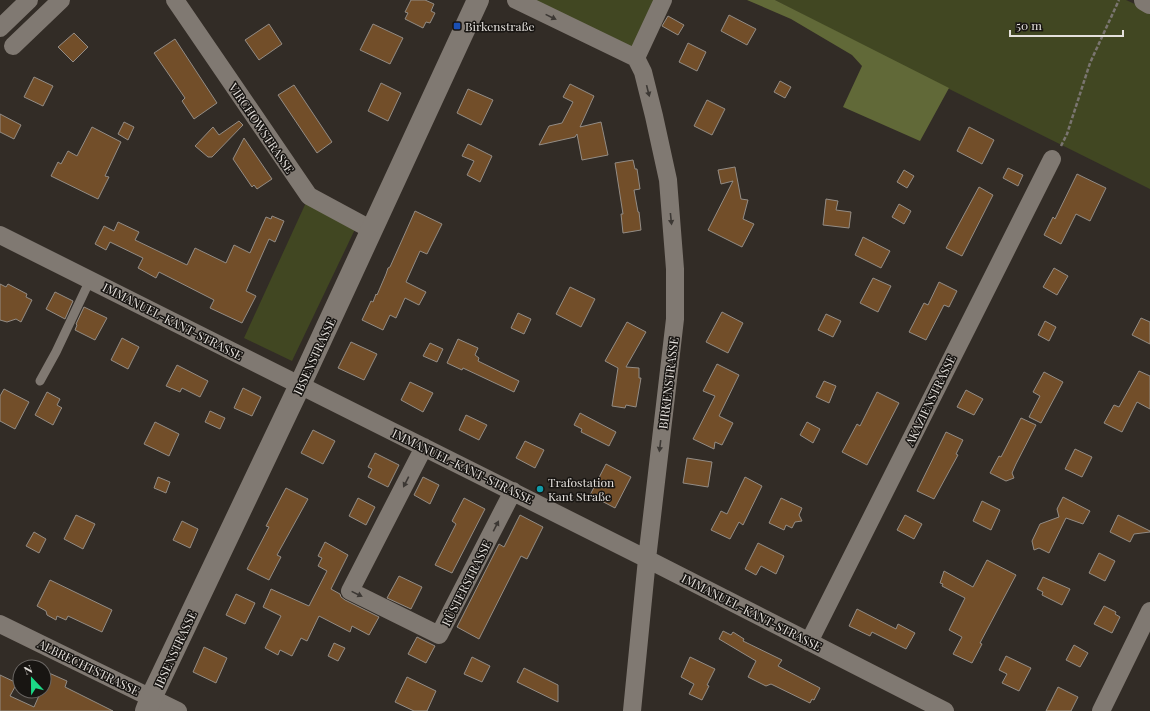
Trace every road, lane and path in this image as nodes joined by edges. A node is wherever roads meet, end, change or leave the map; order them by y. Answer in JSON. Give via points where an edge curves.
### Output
{"nodes":[{"id":1,"x":29,"y":0,"type":"edge"},
{"id":2,"x":61,"y":0,"type":"edge"},
{"id":3,"x":175,"y":0,"type":"edge"},
{"id":4,"x":478,"y":0,"type":"edge"},
{"id":5,"x":516,"y":0,"type":"edge"},
{"id":6,"x":664,"y":0,"type":"edge"},
{"id":7,"x":1119,"y":0,"type":"edge"},
{"id":8,"x":1145,"y":0,"type":"edge"},
{"id":9,"x":1150,"y":2,"type":"edge"},
{"id":10,"x":0,"y":28,"type":"edge"},
{"id":11,"x":13,"y":46,"type":"dead end"},
{"id":12,"x":636,"y":58,"type":"junction"},
{"id":13,"x":1052,"y":159,"type":"joint"},
{"id":14,"x":372,"y":230,"type":"junction"},
{"id":15,"x":0,"y":235,"type":"edge"},
{"id":16,"x":90,"y":280,"type":"junction"},
{"id":17,"x":40,"y":381,"type":"dead end"},
{"id":18,"x":300,"y":385,"type":"junction"},
{"id":19,"x":424,"y":448,"type":"junction"},
{"id":20,"x":513,"y":491,"type":"junction"},
{"id":21,"x":647,"y":559,"type":"junction"},
{"id":22,"x":1150,"y":611,"type":"edge"},
{"id":23,"x":0,"y":624,"type":"edge"},
{"id":24,"x":809,"y":642,"type":"junction"},
{"id":25,"x":149,"y":704,"type":"edge"},
{"id":26,"x":178,"y":711,"type":"edge"},
{"id":27,"x":632,"y":711,"type":"edge"},
{"id":28,"x":945,"y":711,"type":"edge"},
{"id":29,"x":1101,"y":711,"type":"edge"}],
"edges":[{"from":1,"to":10,"type":"street"},
{"from":2,"to":11,"type":"street"},
{"from":3,"to":14,"type":"street","name":"VIRCHOWSTRASSE","via":[[309,196]]},
{"from":4,"to":14,"type":"street","name":"IBSENSTRASSE"},
{"from":5,"to":12,"type":"street","one_way":true},
{"from":6,"to":12,"type":"street"},
{"from":7,"to":13,"type":"path","via":[[1090,63],[1067,134]]},
{"from":8,"to":9,"type":"street"},
{"from":12,"to":21,"type":"street","name":"BIRKENSTRASSE","one_way":true,"via":[[643,72],[668,180],[675,269],[675,319]]},
{"from":13,"to":24,"type":"street","name":"AKAZIENSTRASSE"},
{"from":14,"to":18,"type":"street","name":"IBSENSTRASSE"},
{"from":15,"to":16,"type":"street","name":"IMMANUEL-KANT-STRASSE"},
{"from":16,"to":17,"type":"lane"},
{"from":16,"to":18,"type":"street","name":"IMMANUEL-KANT-STRASSE"},
{"from":18,"to":19,"type":"street","name":"IMMANUEL-KANT-STRASSE"},
{"from":18,"to":25,"type":"street","name":"IBSENSTRASSE"},
{"from":19,"to":20,"type":"street","name":"IMMANUEL-KANT-STRASSE"},
{"from":19,"to":20,"type":"street","name":"RÜSTERSTRASSE","one_way":true,"via":[[350,591],[439,635]]},
{"from":20,"to":21,"type":"street","name":"IMMANUEL-KANT-STRASSE"},
{"from":21,"to":24,"type":"street","name":"IMMANUEL-KANT-STRASSE"},
{"from":21,"to":27,"type":"street","name":"BIRKENSTRASSE"},
{"from":22,"to":29,"type":"street"},
{"from":23,"to":25,"type":"street","name":"ALBRECHTSTRASSE"},
{"from":24,"to":28,"type":"street","name":"IMMANUEL-KANT-STRASSE"},
{"from":25,"to":26,"type":"street","name":"ALBRECHTSTRASSE"}]}
